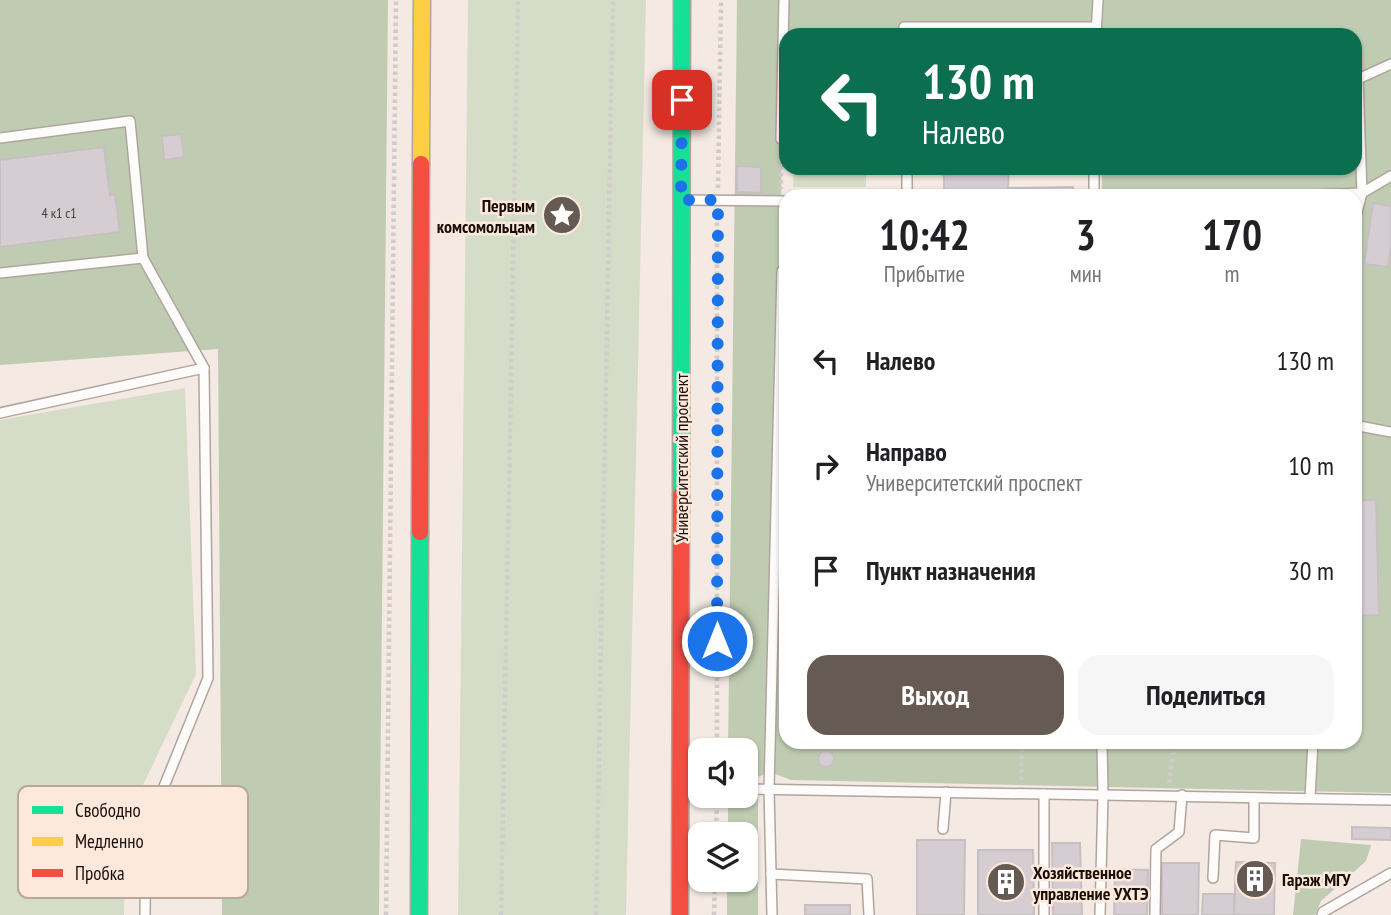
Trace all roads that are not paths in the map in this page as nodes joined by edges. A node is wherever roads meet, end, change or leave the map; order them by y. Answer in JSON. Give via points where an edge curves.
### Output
{"nodes":[{"id":1,"x":422,"y":0,"type":"edge"},
{"id":2,"x":682,"y":0,"type":"edge"},
{"id":3,"x":784,"y":0,"type":"edge"},
{"id":4,"x":1098,"y":0,"type":"edge"},
{"id":5,"x":783,"y":28,"type":"edge"},
{"id":6,"x":904,"y":28,"type":"edge"},
{"id":7,"x":952,"y":28,"type":"edge"},
{"id":8,"x":1096,"y":28,"type":"edge"},
{"id":9,"x":1391,"y":64,"type":"edge"},
{"id":10,"x":1362,"y":77,"type":"edge"},
{"id":11,"x":0,"y":138,"type":"edge"},
{"id":12,"x":1391,"y":176,"type":"edge"},
{"id":13,"x":1362,"y":193,"type":"edge"},
{"id":14,"x":681,"y":200,"type":"junction"},
{"id":15,"x":779,"y":201,"type":"edge"},
{"id":16,"x":143,"y":258,"type":"junction"},
{"id":17,"x":0,"y":273,"type":"edge"},
{"id":18,"x":204,"y":368,"type":"junction"},
{"id":19,"x":779,"y":391,"type":"edge"},
{"id":20,"x":0,"y":413,"type":"edge"},
{"id":21,"x":1362,"y":427,"type":"edge"},
{"id":22,"x":1391,"y":432,"type":"edge"},
{"id":23,"x":1101,"y":749,"type":"edge"},
{"id":24,"x":1313,"y":749,"type":"edge"},
{"id":25,"x":164,"y":786,"type":"edge"},
{"id":26,"x":681,"y":788,"type":"junction"},
{"id":27,"x":688,"y":788,"type":"edge"},
{"id":28,"x":758,"y":789,"type":"edge"},
{"id":29,"x":769,"y":789,"type":"junction"},
{"id":30,"x":946,"y":792,"type":"junction"},
{"id":31,"x":1044,"y":794,"type":"junction"},
{"id":32,"x":1103,"y":795,"type":"junction"},
{"id":33,"x":1182,"y":795,"type":"junction"},
{"id":34,"x":1254,"y":798,"type":"junction"},
{"id":35,"x":1310,"y":798,"type":"junction"},
{"id":36,"x":1391,"y":800,"type":"edge"},
{"id":37,"x":943,"y":829,"type":"dead end"},
{"id":38,"x":1391,"y":873,"type":"edge"},
{"id":39,"x":771,"y":874,"type":"junction"},
{"id":40,"x":1213,"y":878,"type":"dead end"},
{"id":41,"x":419,"y":915,"type":"edge"},
{"id":42,"x":680,"y":915,"type":"edge"},
{"id":43,"x":772,"y":915,"type":"edge"},
{"id":44,"x":869,"y":915,"type":"edge"},
{"id":45,"x":1044,"y":915,"type":"edge"},
{"id":46,"x":1100,"y":915,"type":"edge"},
{"id":47,"x":1155,"y":915,"type":"edge"},
{"id":48,"x":1322,"y":915,"type":"edge"}],
"edges":[{"from":1,"to":41,"type":"main road"},
{"from":2,"to":14,"type":"main road","name":"Университетский проспект"},
{"from":3,"to":5,"type":"lane"},
{"from":4,"to":8,"type":"lane"},
{"from":6,"to":7,"type":"lane"},
{"from":9,"to":10,"type":"lane"},
{"from":11,"to":16,"type":"lane","via":[[130,121]]},
{"from":12,"to":13,"type":"lane"},
{"from":14,"to":15,"type":"lane"},
{"from":14,"to":26,"type":"main road","name":"Университетский проспект"},
{"from":16,"to":17,"type":"lane"},
{"from":16,"to":18,"type":"lane"},
{"from":18,"to":20,"type":"lane"},
{"from":18,"to":25,"type":"lane","via":[[208,678]]},
{"from":19,"to":29,"type":"lane"},
{"from":21,"to":22,"type":"lane"},
{"from":23,"to":32,"type":"lane"},
{"from":24,"to":35,"type":"lane"},
{"from":26,"to":27,"type":"lane"},
{"from":26,"to":42,"type":"main road","name":"Университетский проспект"},
{"from":28,"to":29,"type":"lane"},
{"from":29,"to":30,"type":"lane"},
{"from":29,"to":39,"type":"lane"},
{"from":30,"to":31,"type":"lane"},
{"from":30,"to":37,"type":"lane"},
{"from":31,"to":32,"type":"lane"},
{"from":31,"to":45,"type":"lane"},
{"from":32,"to":33,"type":"lane"},
{"from":32,"to":46,"type":"lane"},
{"from":33,"to":34,"type":"lane"},
{"from":33,"to":47,"type":"lane","via":[[1179,832],[1156,849]]},
{"from":34,"to":35,"type":"lane"},
{"from":34,"to":40,"type":"lane","via":[[1254,838],[1215,835]]},
{"from":35,"to":36,"type":"lane"},
{"from":38,"to":48,"type":"lane"},
{"from":39,"to":43,"type":"lane"},
{"from":39,"to":44,"type":"lane","via":[[867,878]]}]}
